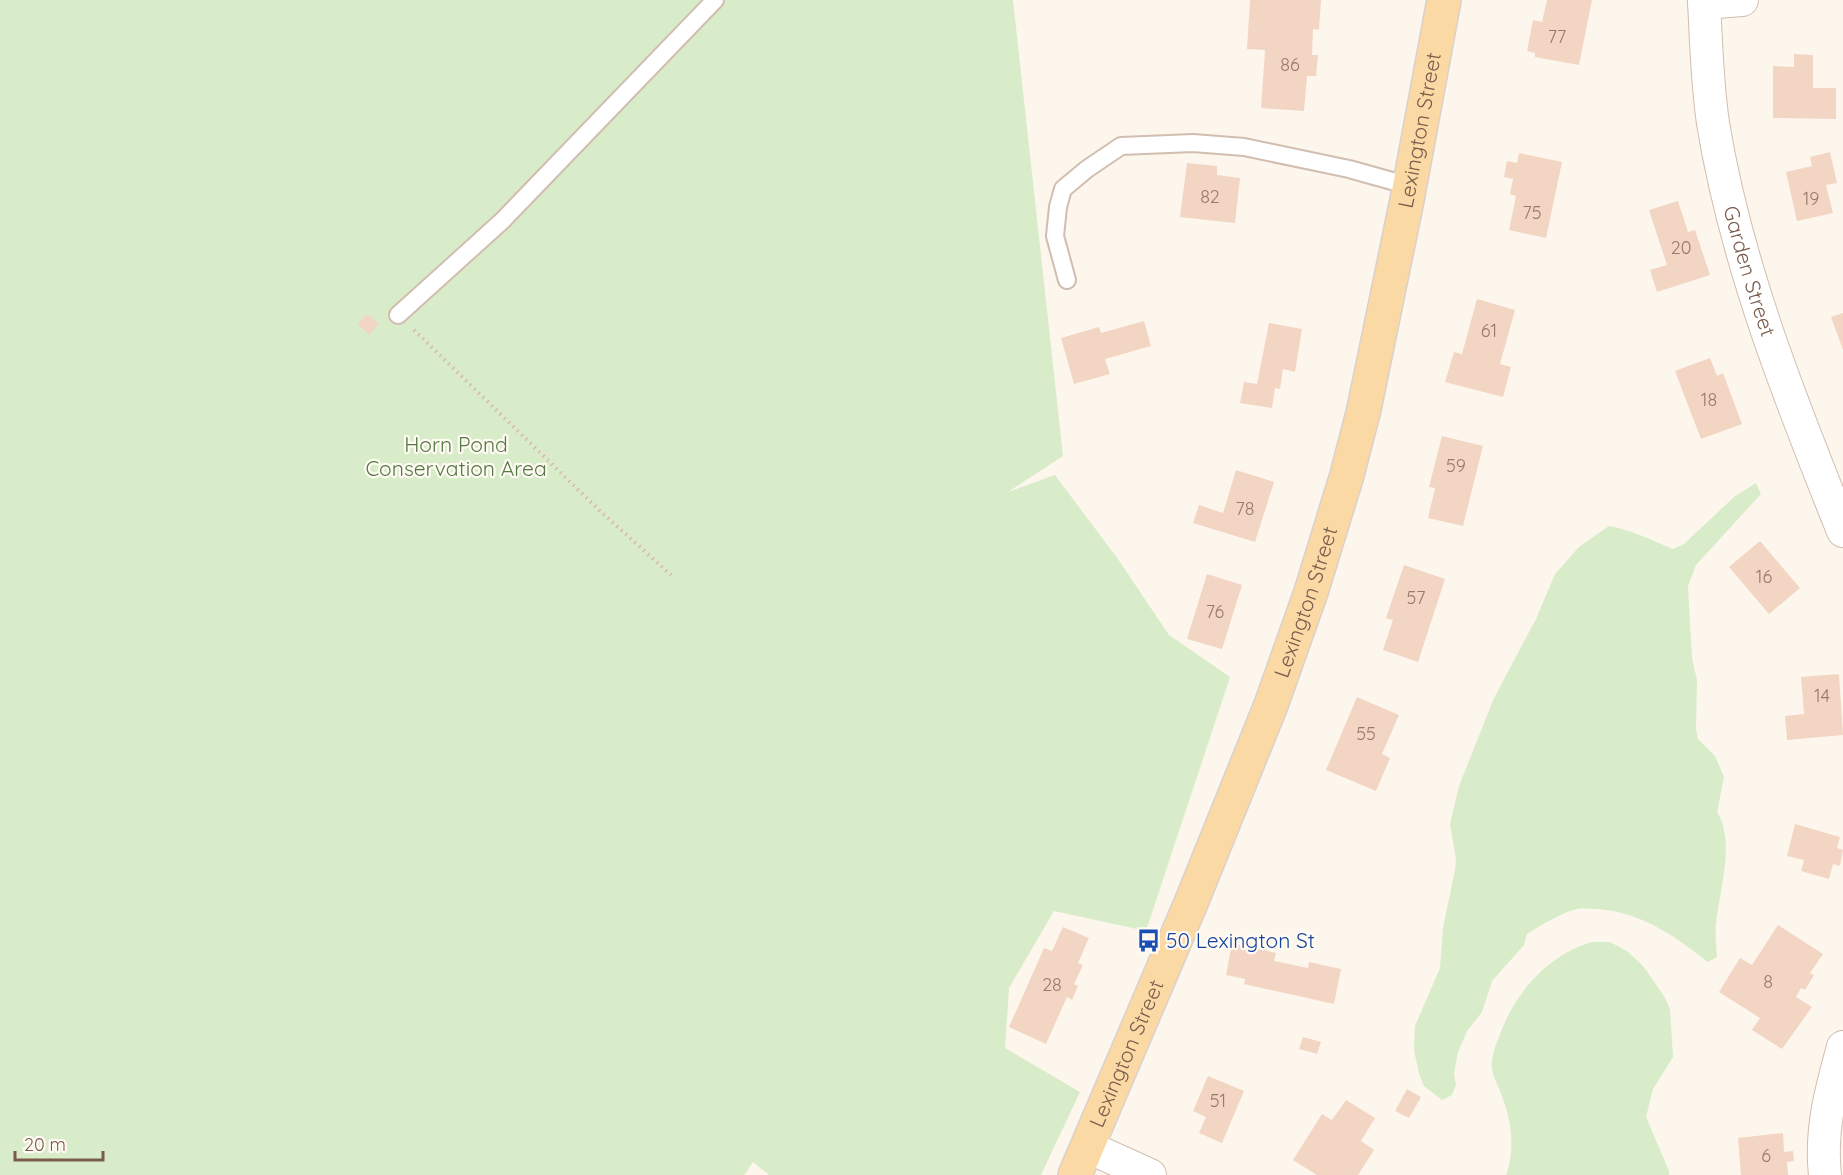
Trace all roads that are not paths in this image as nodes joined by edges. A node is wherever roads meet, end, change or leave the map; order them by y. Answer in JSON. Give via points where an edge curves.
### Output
{"nodes":[{"id":1,"x":715,"y":0,"type":"edge"},
{"id":2,"x":1444,"y":0,"type":"edge"},
{"id":3,"x":1742,"y":0,"type":"edge"},
{"id":4,"x":1704,"y":1,"type":"edge"},
{"id":5,"x":1410,"y":186,"type":"junction"},
{"id":6,"x":1067,"y":280,"type":"dead end"},
{"id":7,"x":398,"y":315,"type":"road end"},
{"id":8,"x":1843,"y":531,"type":"edge"},
{"id":9,"x":1843,"y":1047,"type":"edge"},
{"id":10,"x":1082,"y":1161,"type":"edge"},
{"id":11,"x":1150,"y":1175,"type":"edge"},
{"id":12,"x":1825,"y":1175,"type":"edge"}],
"edges":[{"from":1,"to":7,"type":"lane","via":[[502,221]]},
{"from":2,"to":5,"type":"main road","name":"Lexington Street"},
{"from":3,"to":4,"type":"street"},
{"from":4,"to":8,"type":"street","name":"Garden Street","via":[[1711,102],[1726,187],[1782,377]]},
{"from":5,"to":6,"type":"lane","via":[[1244,147],[1192,143],[1120,146],[1063,189],[1055,236]]},
{"from":5,"to":10,"type":"main road","name":"Lexington Street","via":[[1364,409],[1311,592],[1196,893]]},
{"from":9,"to":12,"type":"street","via":[[1827,1107],[1822,1154]]},
{"from":10,"to":11,"type":"street"}]}
